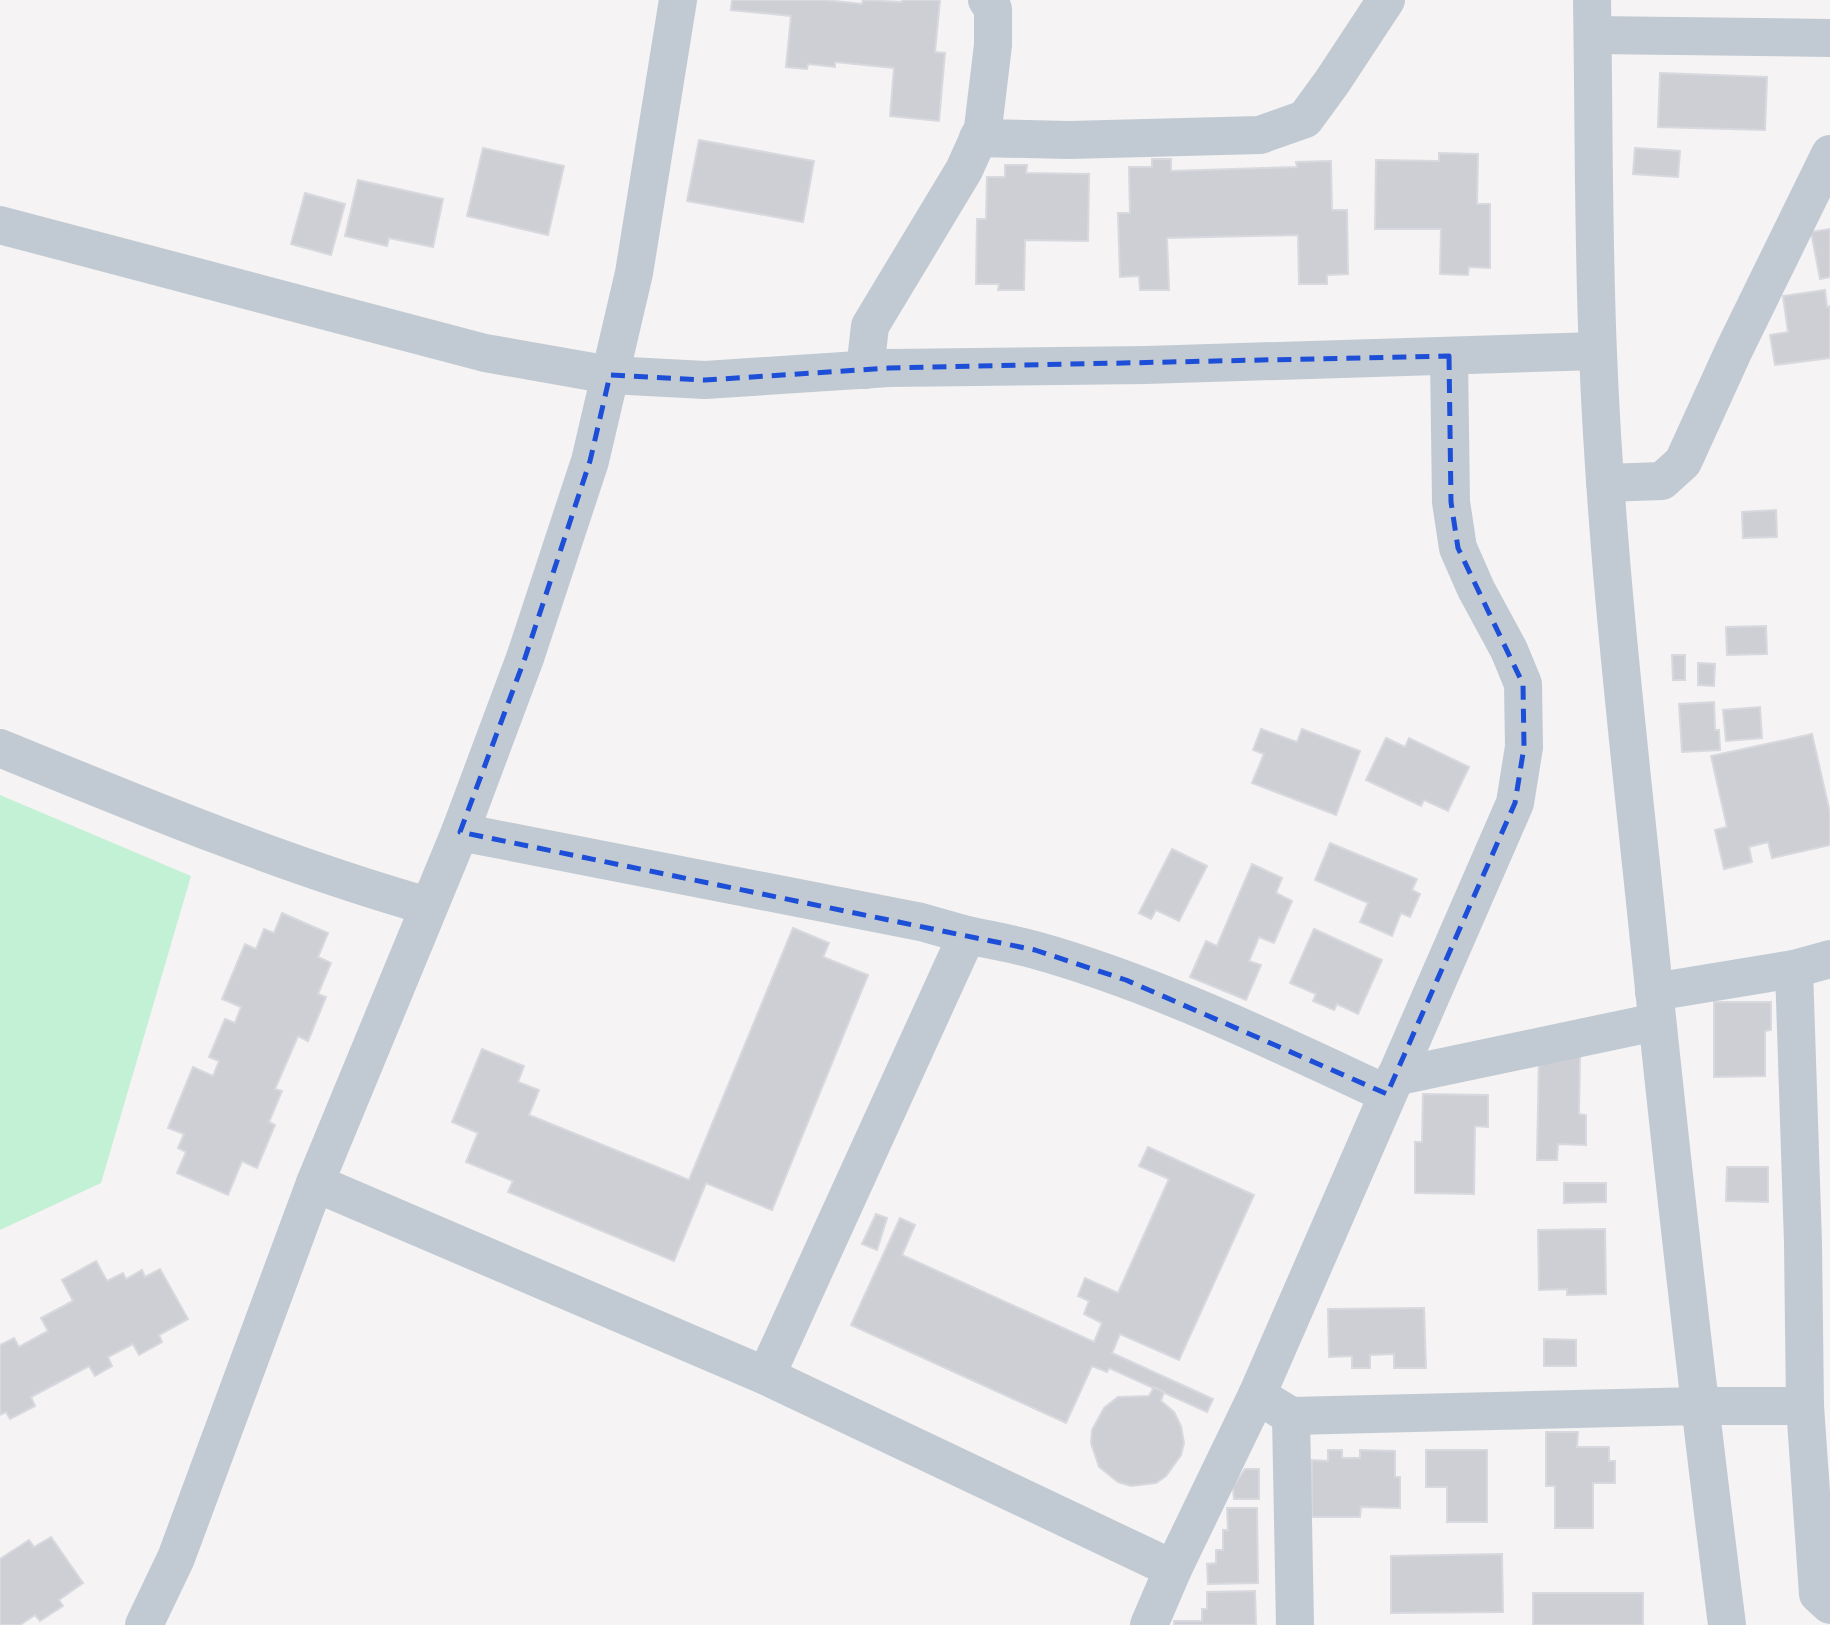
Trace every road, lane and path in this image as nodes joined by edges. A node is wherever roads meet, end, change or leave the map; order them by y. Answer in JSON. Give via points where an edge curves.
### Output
{"nodes":[{"id":1,"x":678,"y":0,"type":"edge"},
{"id":2,"x":987,"y":0,"type":"edge"},
{"id":3,"x":1386,"y":0,"type":"edge"},
{"id":4,"x":1592,"y":18,"type":"edge"},
{"id":5,"x":1830,"y":38,"type":"edge"},
{"id":6,"x":978,"y":138,"type":"junction"},
{"id":7,"x":1830,"y":155,"type":"edge"},
{"id":8,"x":0,"y":225,"type":"edge"},
{"id":9,"x":1597,"y":351,"type":"junction"},
{"id":10,"x":1449,"y":356,"type":"junction"},
{"id":11,"x":865,"y":370,"type":"junction"},
{"id":12,"x":610,"y":375,"type":"junction"},
{"id":13,"x":1605,"y":483,"type":"junction"},
{"id":14,"x":0,"y":748,"type":"edge"},
{"id":15,"x":460,"y":832,"type":"junction"},
{"id":16,"x":428,"y":906,"type":"junction"},
{"id":17,"x":967,"y":935,"type":"junction"},
{"id":18,"x":1812,"y":964,"type":"edge"},
{"id":19,"x":1655,"y":1007,"type":"junction"},
{"id":20,"x":1391,"y":1086,"type":"junction"},
{"id":21,"x":315,"y":1183,"type":"junction"},
{"id":22,"x":766,"y":1376,"type":"junction"},
{"id":23,"x":1257,"y":1395,"type":"junction"},
{"id":24,"x":1699,"y":1406,"type":"junction"},
{"id":25,"x":1805,"y":1406,"type":"junction"},
{"id":26,"x":1291,"y":1416,"type":"junction"},
{"id":27,"x":1173,"y":1569,"type":"junction"},
{"id":28,"x":1830,"y":1605,"type":"edge"},
{"id":29,"x":144,"y":1625,"type":"edge"},
{"id":30,"x":1149,"y":1625,"type":"edge"},
{"id":31,"x":1296,"y":1625,"type":"edge"},
{"id":32,"x":1727,"y":1625,"type":"edge"}],
"edges":[{"from":1,"to":12,"type":"street","via":[[634,273]]},
{"from":2,"to":6,"type":"street","via":[[993,9],[993,45]]},
{"from":3,"to":6,"type":"street","via":[[1305,119],[1260,135]]},
{"from":4,"to":5,"type":"street"},
{"from":4,"to":9,"type":"street"},
{"from":6,"to":11,"type":"street","via":[[964,170],[870,326]]},
{"from":7,"to":13,"type":"street","via":[[1683,462],[1662,481]]},
{"from":8,"to":12,"type":"street","via":[[485,353]]},
{"from":9,"to":10,"type":"street"},
{"from":9,"to":13,"type":"street"},
{"from":10,"to":11,"type":"street"},
{"from":10,"to":20,"type":"street","via":[[1451,502],[1458,548],[1523,684],[1524,747],[1515,803]]},
{"from":11,"to":12,"type":"street","via":[[705,380]]},
{"from":12,"to":15,"type":"street","via":[[590,461],[534,632]]},
{"from":13,"to":19,"type":"street"},
{"from":14,"to":16,"type":"street","via":[[366,888]]},
{"from":15,"to":16,"type":"street"},
{"from":15,"to":17,"type":"street","via":[[921,922]]},
{"from":16,"to":21,"type":"street"},
{"from":17,"to":20,"type":"street","via":[[1035,950],[1126,980]]},
{"from":17,"to":22,"type":"street"},
{"from":18,"to":19,"type":"street"},
{"from":18,"to":25,"type":"street","via":[[1803,1243]]},
{"from":19,"to":20,"type":"street"},
{"from":19,"to":24,"type":"street"},
{"from":20,"to":23,"type":"street"},
{"from":21,"to":22,"type":"street"},
{"from":21,"to":29,"type":"street","via":[[176,1558]]},
{"from":22,"to":27,"type":"street"},
{"from":23,"to":26,"type":"street"},
{"from":23,"to":27,"type":"street"},
{"from":24,"to":25,"type":"street"},
{"from":24,"to":26,"type":"street"},
{"from":24,"to":32,"type":"street"},
{"from":25,"to":28,"type":"street","via":[[1818,1594]]},
{"from":26,"to":31,"type":"street"},
{"from":27,"to":30,"type":"street"}]}
